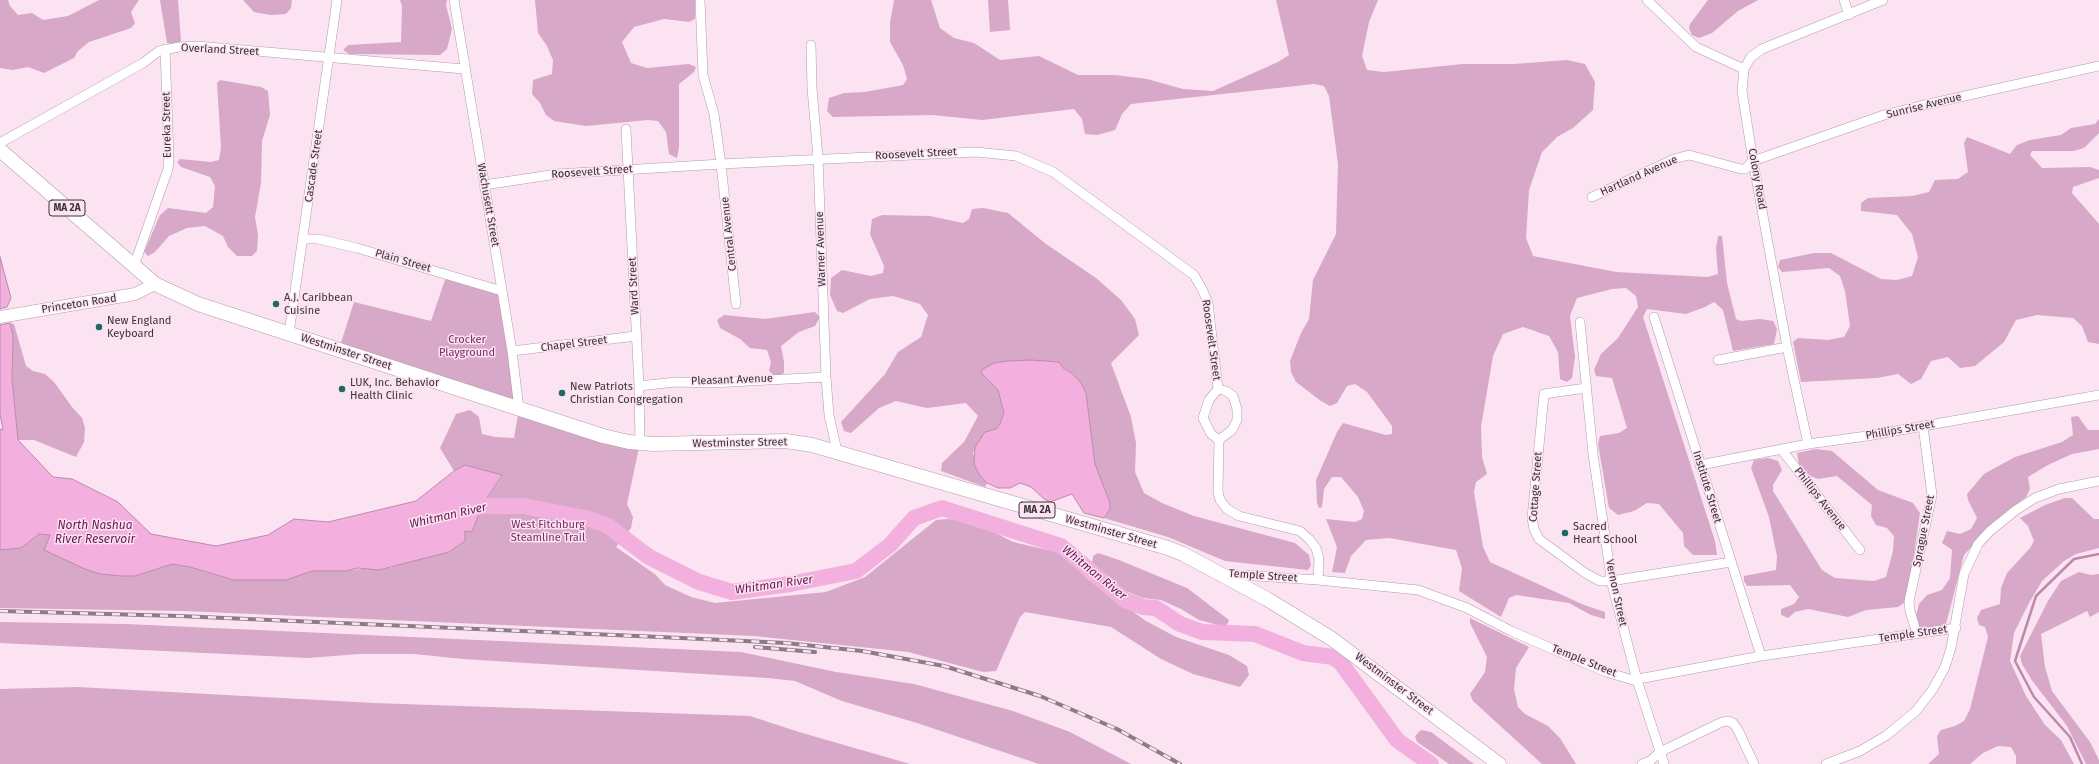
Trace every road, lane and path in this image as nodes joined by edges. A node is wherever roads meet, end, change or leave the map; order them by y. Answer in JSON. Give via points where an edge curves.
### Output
{"nodes":[{"id":1,"x":337,"y":0,"type":"edge"},
{"id":2,"x":454,"y":0,"type":"edge"},
{"id":3,"x":700,"y":0,"type":"edge"},
{"id":4,"x":1647,"y":0,"type":"edge"},
{"id":5,"x":1844,"y":0,"type":"edge"},
{"id":6,"x":1883,"y":0,"type":"edge"},
{"id":7,"x":1849,"y":15,"type":"junction"},
{"id":8,"x":811,"y":45,"type":"dead end"},
{"id":9,"x":165,"y":50,"type":"junction"},
{"id":10,"x":330,"y":57,"type":"junction"},
{"id":11,"x":2099,"y":66,"type":"edge"},
{"id":12,"x":464,"y":69,"type":"junction"},
{"id":13,"x":1744,"y":69,"type":"junction"},
{"id":14,"x":626,"y":130,"type":"dead end"},
{"id":15,"x":0,"y":143,"type":"edge"},
{"id":16,"x":0,"y":150,"type":"edge"},
{"id":17,"x":818,"y":158,"type":"junction"},
{"id":18,"x":1753,"y":161,"type":"junction"},
{"id":19,"x":722,"y":164,"type":"junction"},
{"id":20,"x":629,"y":169,"type":"junction"},
{"id":21,"x":484,"y":185,"type":"junction"},
{"id":22,"x":1592,"y":197,"type":"dead end"},
{"id":23,"x":303,"y":239,"type":"junction"},
{"id":24,"x":134,"y":266,"type":"junction"},
{"id":25,"x":156,"y":284,"type":"junction"},
{"id":26,"x":502,"y":291,"type":"junction"},
{"id":27,"x":736,"y":304,"type":"dead end"},
{"id":28,"x":5,"y":316,"type":"edge"},
{"id":29,"x":1654,"y":317,"type":"dead end"},
{"id":30,"x":1580,"y":322,"type":"dead end"},
{"id":31,"x":289,"y":333,"type":"junction"},
{"id":32,"x":636,"y":336,"type":"junction"},
{"id":33,"x":1787,"y":347,"type":"junction"},
{"id":34,"x":512,"y":351,"type":"junction"},
{"id":35,"x":1718,"y":360,"type":"dead end"},
{"id":36,"x":826,"y":377,"type":"junction"},
{"id":37,"x":640,"y":386,"type":"junction"},
{"id":38,"x":1218,"y":388,"type":"junction"},
{"id":39,"x":1586,"y":388,"type":"junction"},
{"id":40,"x":2099,"y":395,"type":"edge"},
{"id":41,"x":519,"y":409,"type":"junction"},
{"id":42,"x":1923,"y":426,"type":"junction"},
{"id":43,"x":1219,"y":440,"type":"junction"},
{"id":44,"x":640,"y":443,"type":"junction"},
{"id":45,"x":1808,"y":444,"type":"junction"},
{"id":46,"x":1781,"y":449,"type":"junction"},
{"id":47,"x":837,"y":451,"type":"junction"},
{"id":48,"x":1700,"y":465,"type":"junction"},
{"id":49,"x":2099,"y":481,"type":"edge"},
{"id":50,"x":1860,"y":550,"type":"dead end"},
{"id":51,"x":1731,"y":562,"type":"junction"},
{"id":52,"x":1220,"y":574,"type":"junction"},
{"id":53,"x":1318,"y":580,"type":"junction"},
{"id":54,"x":1611,"y":581,"type":"junction"},
{"id":55,"x":1956,"y":628,"type":"junction"},
{"id":56,"x":1917,"y":634,"type":"junction"},
{"id":57,"x":1761,"y":656,"type":"junction"},
{"id":58,"x":1637,"y":680,"type":"junction"},
{"id":59,"x":1660,"y":752,"type":"junction"},
{"id":60,"x":1499,"y":764,"type":"edge"},
{"id":61,"x":1642,"y":764,"type":"edge"},
{"id":62,"x":1664,"y":764,"type":"edge"},
{"id":63,"x":1754,"y":764,"type":"edge"},
{"id":64,"x":1826,"y":764,"type":"edge"}],
"edges":[{"from":1,"to":10,"type":"street","name":"Cascade Street"},
{"from":2,"to":12,"type":"street","name":"Wachusett Street"},
{"from":3,"to":19,"type":"street","name":"Central Avenue","via":[[703,75],[714,114]]},
{"from":4,"to":13,"type":"street","via":[[1696,47]]},
{"from":5,"to":7,"type":"street"},
{"from":6,"to":7,"type":"street"},
{"from":7,"to":13,"type":"street","via":[[1762,49],[1751,57]]},
{"from":8,"to":17,"type":"street","name":"Warner Avenue"},
{"from":9,"to":10,"type":"street","name":"Overland Street","via":[[197,46]]},
{"from":9,"to":15,"type":"street","name":"Overland Street","via":[[159,51],[143,63]]},
{"from":9,"to":24,"type":"street","name":"Eureka Street","via":[[168,169]]},
{"from":10,"to":12,"type":"street","name":"Overland Street"},
{"from":10,"to":23,"type":"street","name":"Cascade Street"},
{"from":11,"to":18,"type":"street","name":"Sunrise Avenue","via":[[1889,114]]},
{"from":12,"to":21,"type":"street","name":"Wachusett Street"},
{"from":13,"to":18,"type":"street","name":"Colony Road","via":[[1742,91]]},
{"from":14,"to":20,"type":"street","name":"Ward Street"},
{"from":16,"to":24,"type":"highway","name":"Westminster Street","number":"MA 2A"},
{"from":17,"to":19,"type":"street","name":"Roosevelt Street"},
{"from":17,"to":36,"type":"street","name":"Warner Avenue"},
{"from":17,"to":38,"type":"street","name":"Roosevelt Street","via":[[976,152],[1016,156],[1054,172],[1194,275],[1208,303]]},
{"from":18,"to":22,"type":"street","name":"Hartland Avenue","via":[[1745,169],[1741,169],[1690,155],[1674,159]]},
{"from":18,"to":33,"type":"street","name":"Colony Road"},
{"from":19,"to":20,"type":"street","name":"Roosevelt Street"},
{"from":19,"to":27,"type":"street","name":"Central Avenue"},
{"from":20,"to":21,"type":"street","name":"Roosevelt Street","via":[[557,174]]},
{"from":20,"to":32,"type":"street","name":"Ward Street"},
{"from":21,"to":26,"type":"street","name":"Wachusett Street"},
{"from":23,"to":26,"type":"street","name":"Plain Street","via":[[318,239],[356,248]]},
{"from":23,"to":31,"type":"street","name":"Cascade Street"},
{"from":24,"to":25,"type":"highway","name":"Westminster Street","number":"MA 2A"},
{"from":25,"to":28,"type":"main road","name":"Princeton Road","via":[[134,294]]},
{"from":25,"to":31,"type":"highway","name":"Westminster Street","number":"MA 2A","via":[[198,304]]},
{"from":26,"to":34,"type":"street","name":"Wachusett Street"},
{"from":29,"to":48,"type":"street","name":"Institute Street"},
{"from":30,"to":39,"type":"street","name":"Vernon Street"},
{"from":31,"to":41,"type":"highway","name":"Westminster Street","number":"MA 2A"},
{"from":32,"to":34,"type":"street","name":"Chapel Street"},
{"from":32,"to":37,"type":"street","name":"Ward Street"},
{"from":33,"to":35,"type":"street"},
{"from":33,"to":45,"type":"street","name":"Colony Road"},
{"from":34,"to":41,"type":"street","name":"Wachusett Street"},
{"from":36,"to":37,"type":"street","name":"Pleasant Avenue","via":[[711,383],[676,382]]},
{"from":36,"to":47,"type":"street","name":"Warner Avenue","via":[[829,415]]},
{"from":37,"to":44,"type":"street","name":"Ward Street"},
{"from":38,"to":43,"type":"street","name":"Roosevelt Street","via":[[1209,400],[1203,418],[1211,434]]},
{"from":38,"to":43,"type":"street","name":"Roosevelt Street","via":[[1233,396],[1237,409],[1237,420],[1232,430]]},
{"from":39,"to":54,"type":"street","name":"Vernon Street"},
{"from":39,"to":54,"type":"street","name":"Cottage Street","via":[[1544,394],[1532,518],[1540,541],[1584,573],[1598,580]]},
{"from":40,"to":42,"type":"street","name":"Phillips Street"},
{"from":41,"to":44,"type":"highway","name":"Westminster Street","number":"MA 2A","via":[[603,436]]},
{"from":42,"to":45,"type":"street","name":"Phillips Street"},
{"from":42,"to":56,"type":"street","name":"Sprague Street","via":[[1932,495],[1909,601]]},
{"from":43,"to":53,"type":"street","via":[[1218,492],[1226,509],[1239,516],[1300,531],[1316,548],[1319,559]]},
{"from":44,"to":47,"type":"highway","name":"Westminster Street","number":"MA 2A","via":[[666,445],[786,441]]},
{"from":45,"to":46,"type":"street","name":"Phillips Street"},
{"from":46,"to":48,"type":"street","name":"Phillips Street"},
{"from":46,"to":50,"type":"street","name":"Phillips Avenue"},
{"from":47,"to":52,"type":"highway","name":"Westminster Street","number":"MA 2A","via":[[1168,548]]},
{"from":48,"to":51,"type":"street","name":"Institute Street"},
{"from":49,"to":55,"type":"street","via":[[2059,489],[2035,498],[1990,530],[1978,544],[1964,574]]},
{"from":51,"to":54,"type":"street","name":"Cottage Street"},
{"from":51,"to":57,"type":"street","name":"Institute Street"},
{"from":52,"to":53,"type":"street","name":"Temple Street"},
{"from":52,"to":60,"type":"highway","name":"Westminster Street","number":"MA 2A","via":[[1332,639]]},
{"from":53,"to":58,"type":"street","name":"Temple Street","via":[[1418,590],[1467,608],[1512,631],[1606,672]]},
{"from":54,"to":58,"type":"street","name":"Vernon Street"},
{"from":55,"to":56,"type":"street","name":"Temple Street"},
{"from":55,"to":64,"type":"street","via":[[1945,667],[1933,689],[1916,711],[1875,743]]},
{"from":56,"to":57,"type":"street","name":"Temple Street"},
{"from":57,"to":58,"type":"street","name":"Temple Street"},
{"from":58,"to":59,"type":"street","name":"Vernon Street"},
{"from":59,"to":61,"type":"street"},
{"from":59,"to":62,"type":"street","name":"Vernon Street"},
{"from":59,"to":63,"type":"street","via":[[1728,721],[1738,730]]}]}
